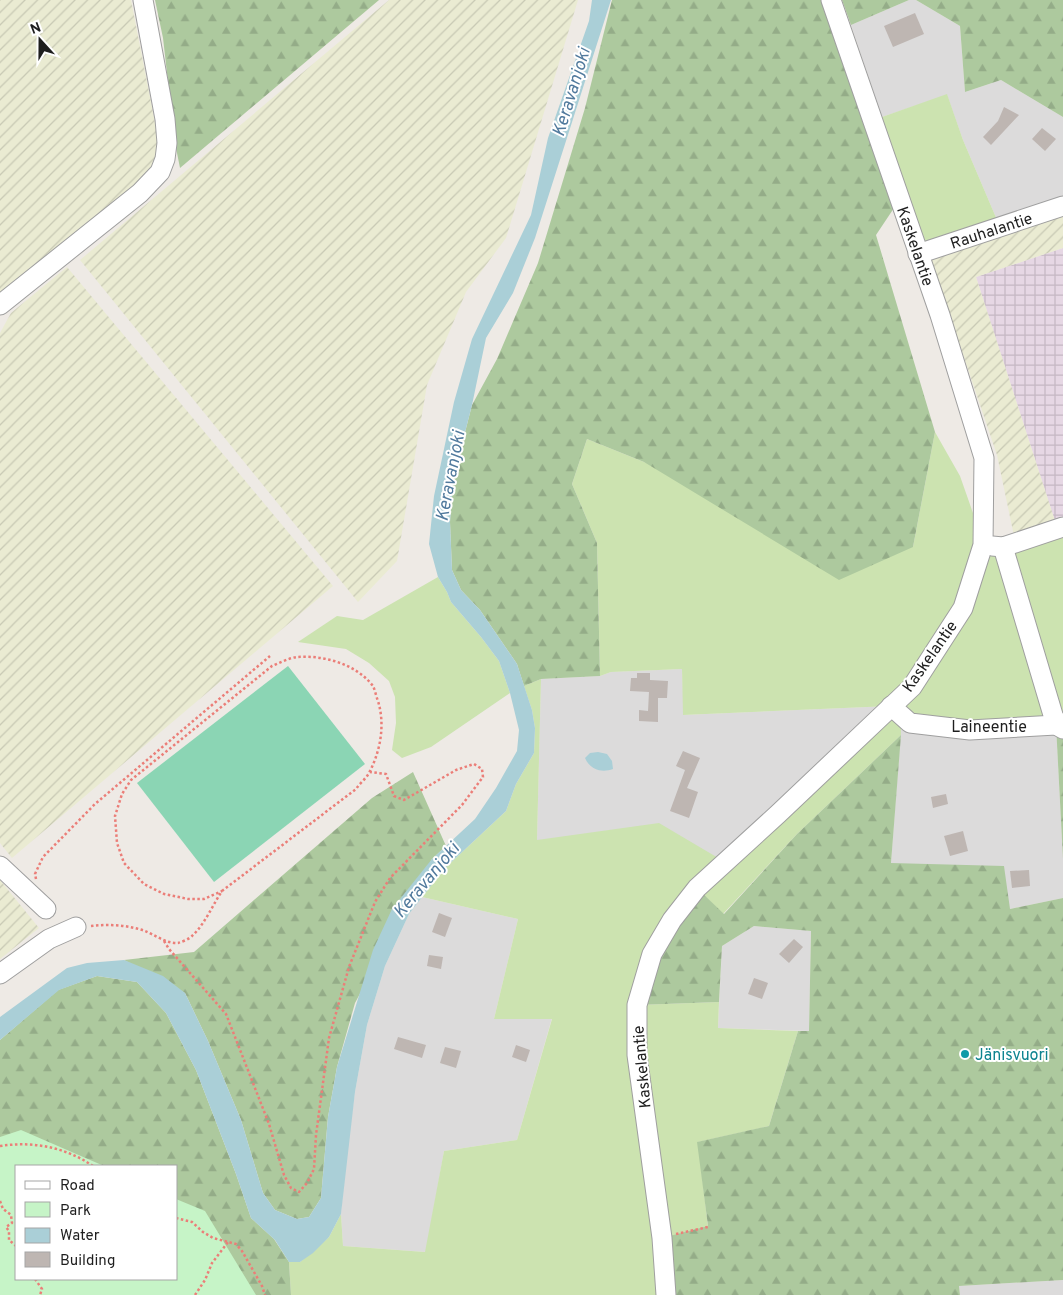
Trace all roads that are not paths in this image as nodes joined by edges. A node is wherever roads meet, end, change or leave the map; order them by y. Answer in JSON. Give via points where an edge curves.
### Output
{"nodes":[{"id":1,"x":143,"y":0,"type":"edge"},
{"id":2,"x":831,"y":0,"type":"edge"},
{"id":3,"x":1063,"y":206,"type":"edge"},
{"id":4,"x":918,"y":254,"type":"junction"},
{"id":5,"x":0,"y":305,"type":"edge"},
{"id":6,"x":1063,"y":527,"type":"edge"},
{"id":7,"x":983,"y":545,"type":"junction"},
{"id":8,"x":1003,"y":546,"type":"junction"},
{"id":9,"x":891,"y":706,"type":"junction"},
{"id":10,"x":1060,"y":726,"type":"edge"},
{"id":11,"x":0,"y":866,"type":"edge"},
{"id":12,"x":46,"y":909,"type":"dead end"},
{"id":13,"x":76,"y":927,"type":"road end"},
{"id":14,"x":0,"y":974,"type":"edge"},
{"id":15,"x":666,"y":1295,"type":"edge"}],
"edges":[{"from":1,"to":5,"type":"street","via":[[165,119],[167,144],[160,172],[140,194]]},
{"from":2,"to":4,"type":"street","name":"Kaskelantie"},
{"from":3,"to":4,"type":"street","name":"Rauhalantie"},
{"from":4,"to":7,"type":"street","name":"Kaskelantie","via":[[984,458]]},
{"from":6,"to":8,"type":"street"},
{"from":7,"to":8,"type":"street"},
{"from":7,"to":9,"type":"street","name":"Kaskelantie","via":[[963,608],[912,687]]},
{"from":8,"to":10,"type":"street"},
{"from":9,"to":10,"type":"street","name":"Laineentie","via":[[910,723],[970,730]]},
{"from":9,"to":15,"type":"street","name":"Kaskelantie","via":[[697,888],[672,920],[652,954],[637,1005],[637,1055],[662,1238]]},
{"from":11,"to":12,"type":"street"},
{"from":13,"to":14,"type":"street","via":[[49,939]]}]}
